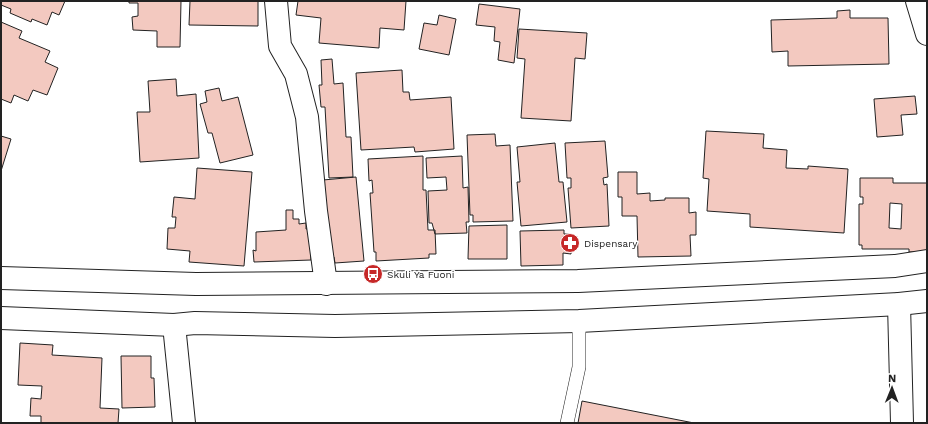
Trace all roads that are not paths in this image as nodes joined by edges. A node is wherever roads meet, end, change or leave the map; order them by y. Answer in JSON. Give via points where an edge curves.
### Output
{"nodes":[{"id":1,"x":276,"y":1,"type":"edge"},
{"id":2,"x":917,"y":1,"type":"edge"},
{"id":3,"x":927,"y":34,"type":"edge"},
{"id":4,"x":927,"y":261,"type":"edge"},
{"id":5,"x":1,"y":278,"type":"edge"},
{"id":6,"x":326,"y":284,"type":"junction"},
{"id":7,"x":927,"y":301,"type":"edge"},
{"id":8,"x":899,"y":304,"type":"junction"},
{"id":9,"x":1,"y":318,"type":"edge"},
{"id":10,"x":579,"y":321,"type":"junction"},
{"id":11,"x":174,"y":325,"type":"junction"},
{"id":12,"x":184,"y":423,"type":"edge"},
{"id":13,"x":567,"y":423,"type":"edge"},
{"id":14,"x":902,"y":423,"type":"edge"}],
"edges":[{"from":1,"to":6,"type":"main road","via":[[280,46],[296,74],[307,117]]},
{"from":2,"to":3,"type":"main road"},
{"from":4,"to":6,"type":"main road","via":[[895,266],[578,281]]},
{"from":5,"to":6,"type":"main road","via":[[196,284]]},
{"from":7,"to":8,"type":"main road"},
{"from":8,"to":10,"type":"main road"},
{"from":8,"to":14,"type":"main road"},
{"from":9,"to":11,"type":"main road"},
{"from":10,"to":11,"type":"main road","via":[[335,326],[195,323]]},
{"from":10,"to":13,"type":"lane","via":[[579,367]]},
{"from":11,"to":12,"type":"main road"}]}
